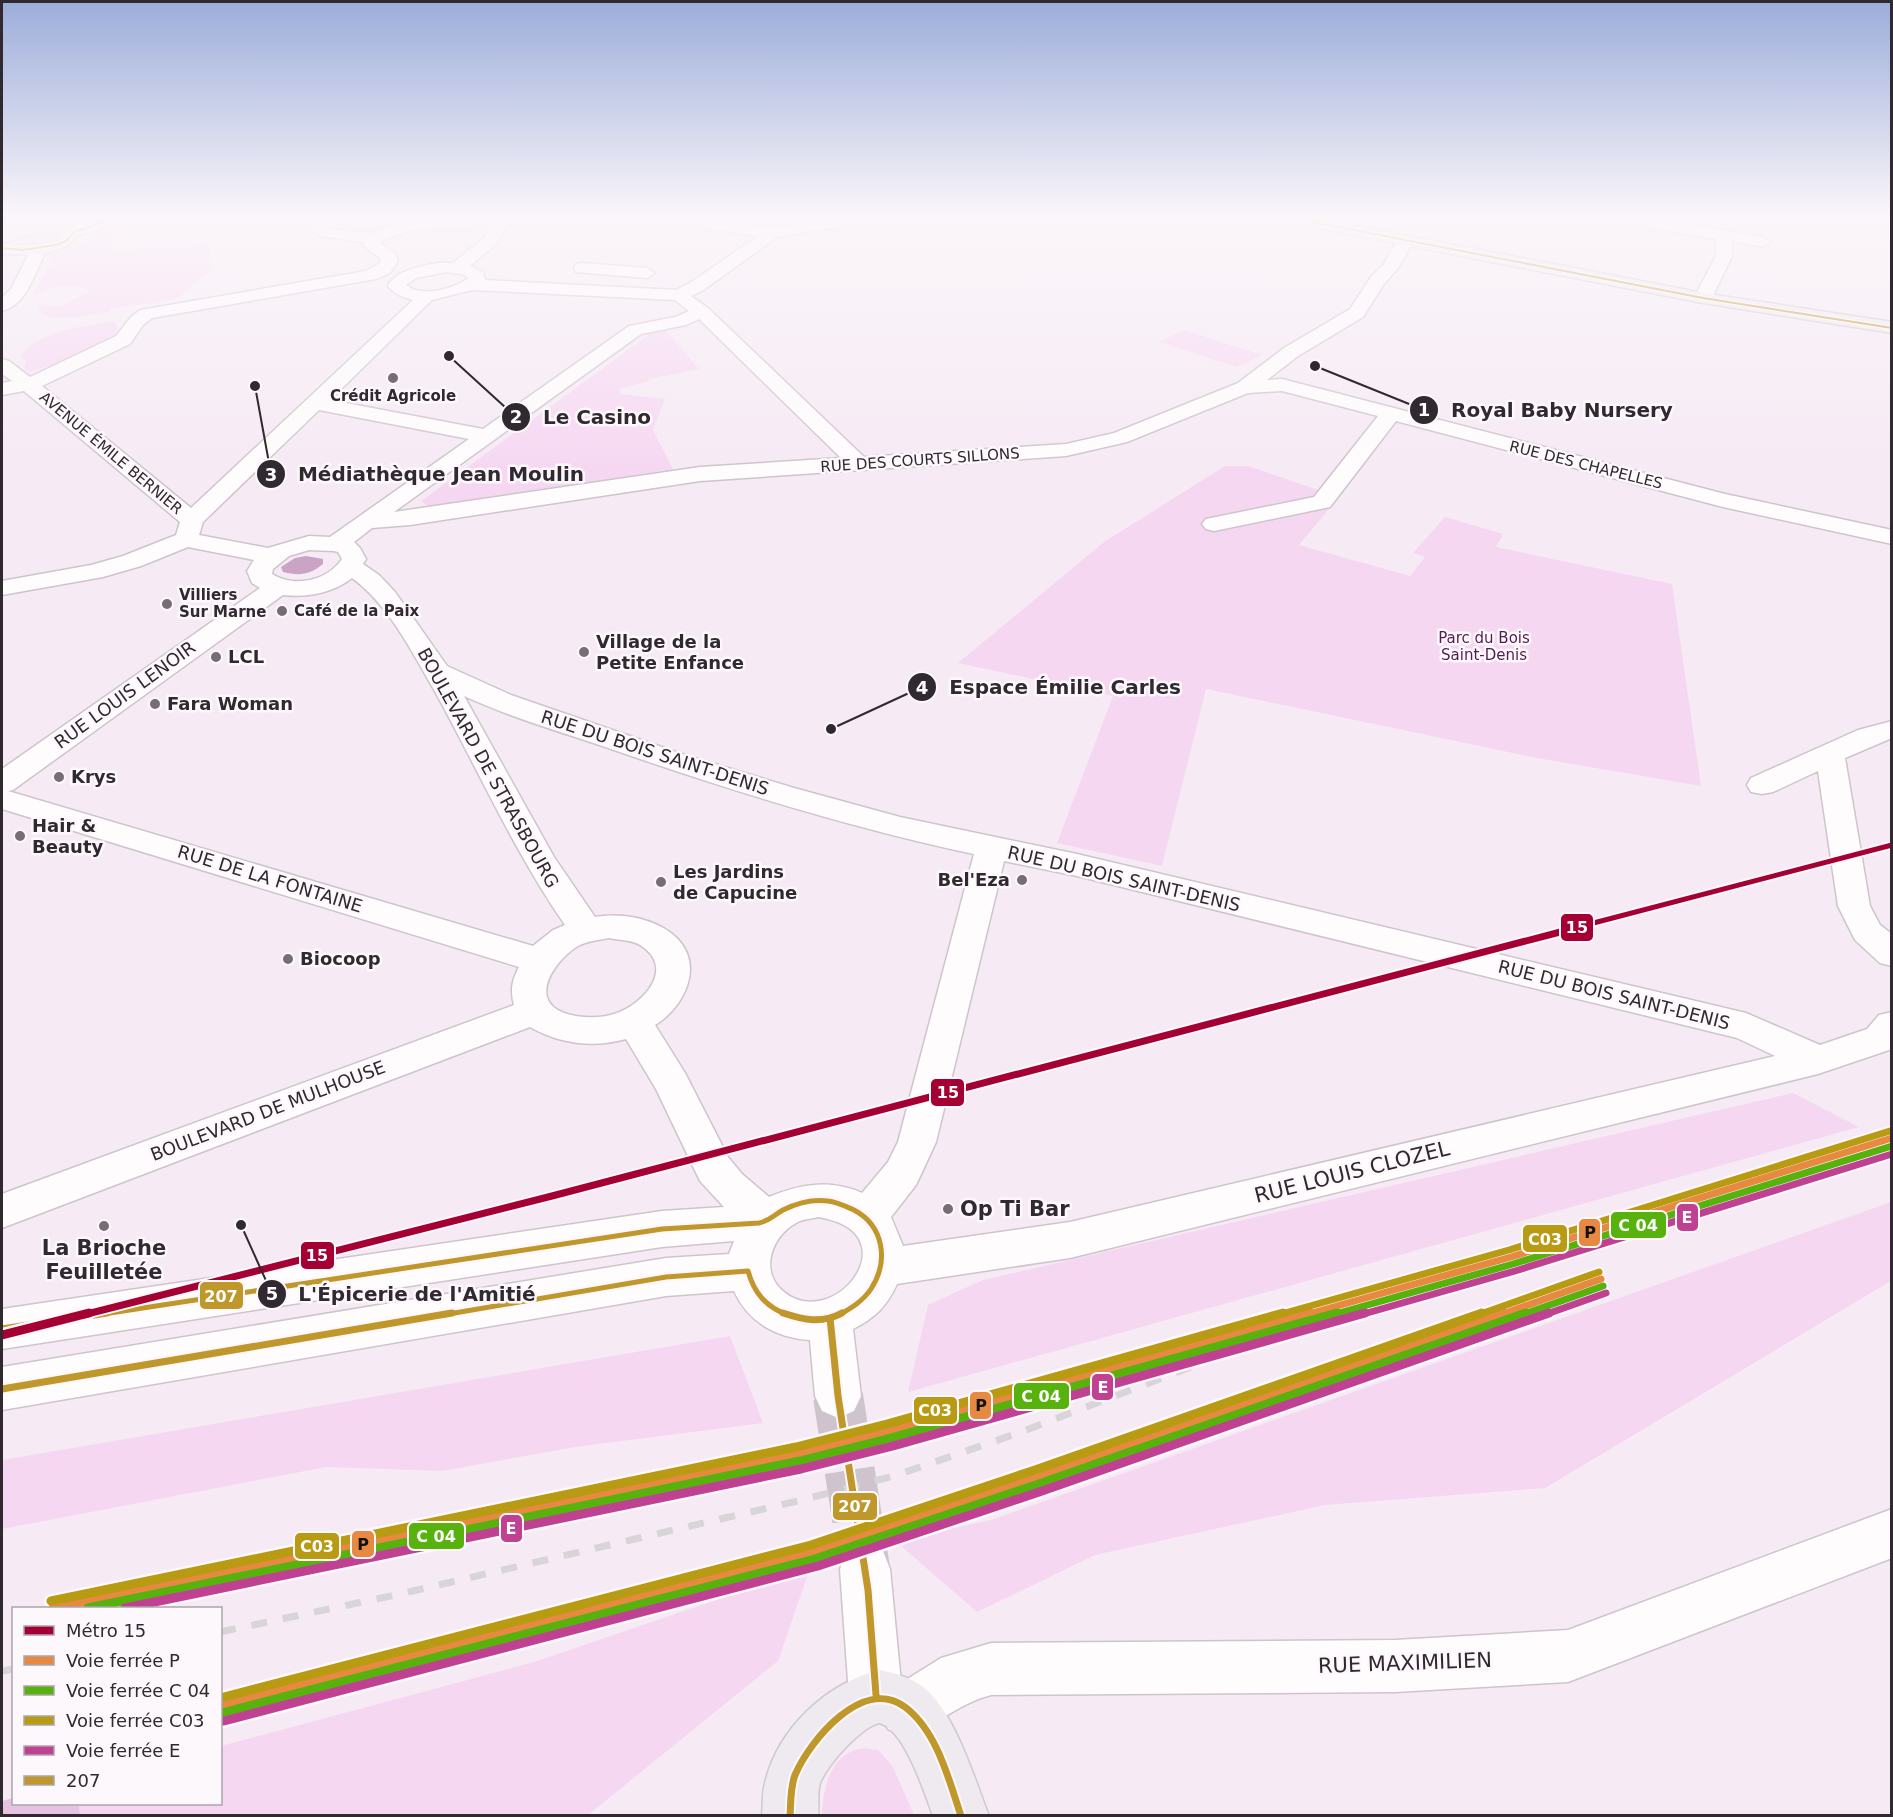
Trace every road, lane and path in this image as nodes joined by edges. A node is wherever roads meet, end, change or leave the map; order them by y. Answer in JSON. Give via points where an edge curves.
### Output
{"nodes":[{"id":1,"x":222,"y":301,"type":"edge"},
{"id":2,"x":422,"y":301,"type":"edge"},
{"id":3,"x":687,"y":301,"type":"edge"},
{"id":4,"x":1365,"y":301,"type":"edge"},
{"id":5,"x":1720,"y":301,"type":"edge"},
{"id":6,"x":702,"y":312,"type":"junction"},
{"id":7,"x":146,"y":314,"type":"junction"},
{"id":8,"x":118,"y":315,"type":"dead end"},
{"id":9,"x":1892,"y":328,"type":"edge"},
{"id":10,"x":2,"y":365,"type":"edge"},
{"id":11,"x":1275,"y":378,"type":"junction"},
{"id":12,"x":30,"y":384,"type":"junction"},
{"id":13,"x":1245,"y":387,"type":"joint"},
{"id":14,"x":2,"y":389,"type":"edge"},
{"id":15,"x":316,"y":403,"type":"junction"},
{"id":16,"x":1390,"y":415,"type":"junction"},
{"id":17,"x":487,"y":436,"type":"junction"},
{"id":18,"x":860,"y":464,"type":"junction"},
{"id":19,"x":410,"y":518,"type":"junction"},
{"id":20,"x":364,"y":522,"type":"junction"},
{"id":21,"x":1214,"y":524,"type":"dead end"},
{"id":22,"x":189,"y":530,"type":"junction"},
{"id":23,"x":1892,"y":537,"type":"edge"},
{"id":24,"x":271,"y":556,"type":"junction"},
{"id":25,"x":347,"y":563,"type":"junction"},
{"id":26,"x":278,"y":587,"type":"junction"},
{"id":27,"x":2,"y":588,"type":"edge"},
{"id":28,"x":438,"y":672,"type":"junction"},
{"id":29,"x":1892,"y":729,"type":"edge"},
{"id":30,"x":1830,"y":754,"type":"junction"},
{"id":31,"x":2,"y":783,"type":"edge"},
{"id":32,"x":1835,"y":796,"type":"junction"},
{"id":33,"x":2,"y":799,"type":"edge"},
{"id":34,"x":991,"y":849,"type":"junction"},
{"id":35,"x":587,"y":930,"type":"junction"},
{"id":36,"x":1892,"y":954,"type":"edge"},
{"id":37,"x":538,"y":960,"type":"junction"},
{"id":38,"x":535,"y":1011,"type":"junction"},
{"id":39,"x":634,"y":1022,"type":"junction"},
{"id":40,"x":1892,"y":1025,"type":"edge"},
{"id":41,"x":1818,"y":1060,"type":"junction"},
{"id":42,"x":2,"y":1211,"type":"edge"},
{"id":43,"x":866,"y":1216,"type":"junction"},
{"id":44,"x":768,"y":1221,"type":"junction"},
{"id":45,"x":884,"y":1267,"type":"junction"},
{"id":46,"x":748,"y":1271,"type":"junction"},
{"id":47,"x":830,"y":1318,"type":"junction"},
{"id":48,"x":2,"y":1329,"type":"edge"},
{"id":49,"x":2,"y":1389,"type":"edge"},
{"id":50,"x":838,"y":1396,"type":"tunnel mouth"},
{"id":51,"x":1892,"y":1533,"type":"edge"},
{"id":52,"x":865,"y":1569,"type":"tunnel mouth"},
{"id":53,"x":891,"y":1703,"type":"junction"},
{"id":54,"x":790,"y":1815,"type":"edge"},
{"id":55,"x":961,"y":1815,"type":"edge"}],
"edges":[{"from":1,"to":7,"type":"street"},
{"from":2,"to":15,"type":"street"},
{"from":3,"to":6,"type":"street"},
{"from":4,"to":11,"type":"street","via":[[1357,313],[1290,352]]},
{"from":5,"to":9,"type":"main road"},
{"from":6,"to":17,"type":"street","via":[[635,330]]},
{"from":6,"to":18,"type":"street"},
{"from":7,"to":8,"type":"street"},
{"from":7,"to":12,"type":"street","via":[[123,340]]},
{"from":10,"to":12,"type":"street","name":"AVENUE ÉMILE BERNIER"},
{"from":11,"to":13,"type":"street","name":"RUE DES CHAPELLES"},
{"from":11,"to":16,"type":"street","name":"RUE DES CHAPELLES"},
{"from":12,"to":14,"type":"street"},
{"from":12,"to":22,"type":"street","name":"AVENUE ÉMILE BERNIER","via":[[158,496]]},
{"from":13,"to":18,"type":"street","name":"RUE DES COURTS SILLONS","via":[[1120,438],[1066,450]]},
{"from":15,"to":17,"type":"street"},
{"from":15,"to":22,"type":"street"},
{"from":16,"to":21,"type":"street","via":[[1322,502]]},
{"from":16,"to":23,"type":"street","name":"RUE DES CHAPELLES","via":[[1723,500]]},
{"from":17,"to":20,"type":"street"},
{"from":18,"to":19,"type":"street","name":"RUE DES COURTS SILLONS","via":[[700,474]]},
{"from":19,"to":20,"type":"street","name":"RUE DES COURTS SILLONS"},
{"from":19,"to":25,"type":"street","via":[[370,529]]},
{"from":20,"to":25,"type":"street"},
{"from":22,"to":24,"type":"street"},
{"from":22,"to":27,"type":"street","via":[[132,561],[94,572]]},
{"from":24,"to":25,"type":"street","via":[[302,545]]},
{"from":24,"to":26,"type":"street","via":[[259,571],[261,578]]},
{"from":25,"to":26,"type":"street","via":[[307,587]]},
{"from":25,"to":28,"type":"street","name":"BOULEVARD DE STRASBOURG","via":[[381,589]]},
{"from":26,"to":31,"type":"street","name":"RUE LOUIS LENOIR"},
{"from":28,"to":34,"type":"street","name":"RUE DU BOIS SAINT-DENIS","via":[[498,700],[690,767],[845,813]]},
{"from":28,"to":35,"type":"street","name":"BOULEVARD DE STRASBOURG","via":[[559,895]]},
{"from":29,"to":30,"type":"street"},
{"from":30,"to":32,"type":"street"},
{"from":30,"to":32,"type":"street","via":[[1762,785]]},
{"from":32,"to":36,"type":"street","via":[[1854,906],[1867,932]]},
{"from":33,"to":37,"type":"street","name":"RUE DE LA FONTAINE"},
{"from":34,"to":41,"type":"street","name":"RUE DU BOIS SAINT-DENIS","via":[[1088,867],[1746,1027]]},
{"from":34,"to":43,"type":"street","via":[[917,1142],[896,1186]]},
{"from":35,"to":37,"type":"street","via":[[567,937]]},
{"from":35,"to":39,"type":"street","via":[[632,927],[666,945],[674,959],[675,976],[668,993],[654,1009]]},
{"from":37,"to":38,"type":"street","via":[[529,978],[528,995]]},
{"from":38,"to":39,"type":"street","via":[[548,1023],[589,1033]]},
{"from":38,"to":42,"type":"street","name":"BOULEVARD DE MULHOUSE"},
{"from":39,"to":44,"type":"street","via":[[672,1083],[714,1170]]},
{"from":40,"to":41,"type":"street","name":"RUE LOUIS CLOZEL","via":[[1880,1039]]},
{"from":41,"to":45,"type":"street","name":"RUE LOUIS CLOZEL","via":[[1070,1240]]},
{"from":43,"to":44,"type":"street","via":[[839,1203],[818,1200],[786,1209]]},
{"from":43,"to":45,"type":"street","via":[[882,1239]]},
{"from":44,"to":46,"type":"street","via":[[752,1244]]},
{"from":44,"to":48,"type":"street","via":[[662,1229]]},
{"from":45,"to":47,"type":"street","via":[[876,1286],[861,1303]]},
{"from":46,"to":47,"type":"street","via":[[757,1294],[776,1311],[802,1320]]},
{"from":46,"to":49,"type":"street","via":[[666,1277]]},
{"from":47,"to":50,"type":"street"},
{"from":51,"to":53,"type":"street","name":"RUE MAXIMILIEN","via":[[1568,1656],[1395,1666],[991,1669]]},
{"from":52,"to":53,"type":"street"},
{"from":53,"to":54,"type":"main road","via":[[847,1711],[826,1727],[794,1776]]},
{"from":53,"to":55,"type":"main road","via":[[929,1739]]}]}
